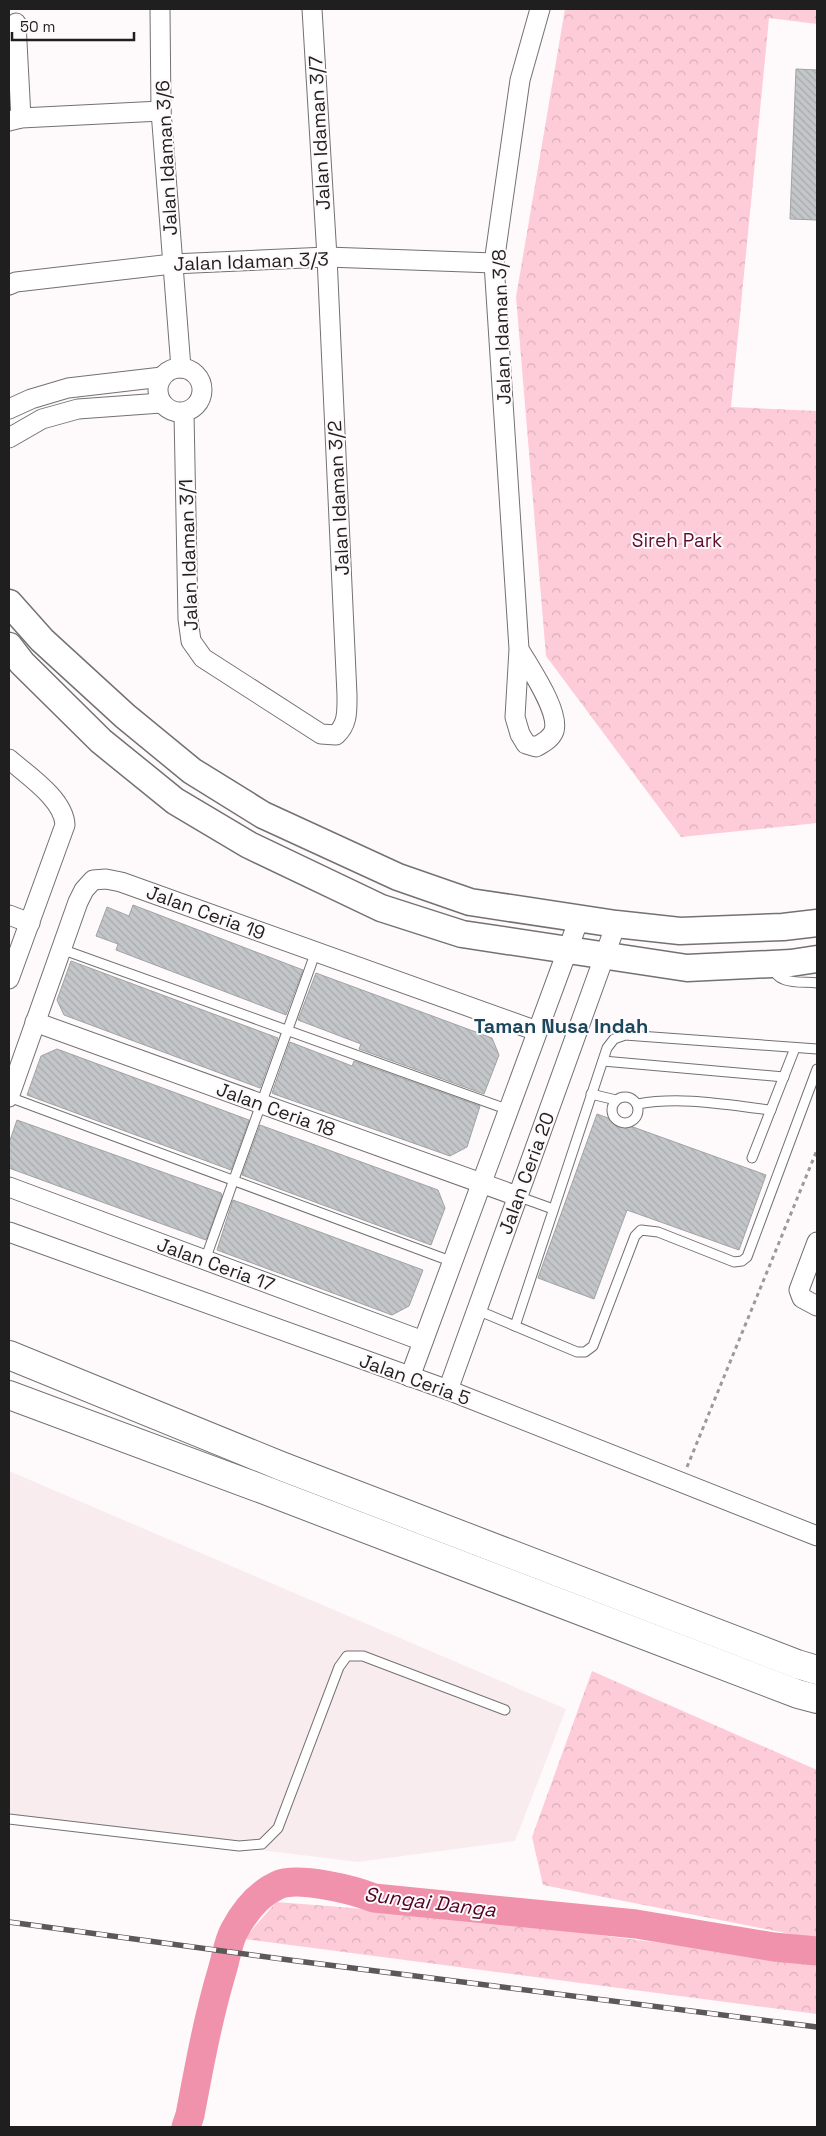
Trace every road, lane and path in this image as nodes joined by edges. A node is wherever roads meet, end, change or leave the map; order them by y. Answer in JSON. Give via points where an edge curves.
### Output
{"nodes":[{"id":1,"x":160,"y":9,"type":"edge"},
{"id":2,"x":312,"y":9,"type":"edge"},
{"id":3,"x":540,"y":9,"type":"edge"},
{"id":4,"x":16,"y":22,"type":"dead end"},
{"id":5,"x":161,"y":111,"type":"junction"},
{"id":6,"x":15,"y":119,"type":"edge"},
{"id":7,"x":327,"y":257,"type":"junction"},
{"id":8,"x":494,"y":263,"type":"junction"},
{"id":9,"x":172,"y":264,"type":"junction"},
{"id":10,"x":9,"y":285,"type":"edge"},
{"id":11,"x":181,"y":368,"type":"junction"},
{"id":12,"x":162,"y":377,"type":"junction"},
{"id":13,"x":161,"y":402,"type":"junction"},
{"id":14,"x":9,"y":410,"type":"edge"},
{"id":15,"x":184,"y":413,"type":"junction"},
{"id":16,"x":9,"y":438,"type":"edge"},
{"id":17,"x":9,"y":603,"type":"edge"},
{"id":18,"x":9,"y":646,"type":"edge"},
{"id":19,"x":519,"y":648,"type":"dead end"},
{"id":20,"x":336,"y":735,"type":"joint"},
{"id":21,"x":10,"y":763,"type":"edge"},
{"id":22,"x":9,"y":915,"type":"edge"},
{"id":23,"x":579,"y":919,"type":"junction"},
{"id":24,"x":30,"y":923,"type":"junction"},
{"id":25,"x":817,"y":923,"type":"edge"},
{"id":26,"x":616,"y":924,"type":"junction"},
{"id":27,"x":61,"y":949,"type":"junction"},
{"id":28,"x":567,"y":950,"type":"junction"},
{"id":29,"x":316,"y":951,"type":"junction"},
{"id":30,"x":604,"y":956,"type":"junction"},
{"id":31,"x":817,"y":959,"type":"edge"},
{"id":32,"x":772,"y":964,"type":"junction"},
{"id":33,"x":9,"y":979,"type":"edge"},
{"id":34,"x":817,"y":983,"type":"edge"},
{"id":35,"x":35,"y":1022,"type":"junction"},
{"id":36,"x":287,"y":1030,"type":"junction"},
{"id":37,"x":538,"y":1031,"type":"junction"},
{"id":38,"x":795,"y":1048,"type":"junction"},
{"id":39,"x":817,"y":1049,"type":"edge"},
{"id":40,"x":603,"y":1061,"type":"junction"},
{"id":41,"x":817,"y":1069,"type":"edge"},
{"id":42,"x":784,"y":1077,"type":"junction"},
{"id":43,"x":591,"y":1094,"type":"junction"},
{"id":44,"x":9,"y":1097,"type":"edge"},
{"id":45,"x":616,"y":1100,"type":"junction"},
{"id":46,"x":261,"y":1104,"type":"junction"},
{"id":47,"x":638,"y":1104,"type":"junction"},
{"id":48,"x":509,"y":1110,"type":"junction"},
{"id":49,"x":771,"y":1110,"type":"junction"},
{"id":50,"x":817,"y":1150,"type":"edge"},
{"id":51,"x":752,"y":1158,"type":"dead end"},
{"id":52,"x":233,"y":1181,"type":"junction"},
{"id":53,"x":482,"y":1183,"type":"junction"},
{"id":54,"x":9,"y":1188,"type":"edge"},
{"id":55,"x":518,"y":1196,"type":"junction"},
{"id":56,"x":553,"y":1209,"type":"junction"},
{"id":57,"x":9,"y":1232,"type":"edge"},
{"id":58,"x":817,"y":1242,"type":"edge"},
{"id":59,"x":205,"y":1260,"type":"junction"},
{"id":60,"x":453,"y":1262,"type":"junction"},
{"id":61,"x":817,"y":1306,"type":"edge"},
{"id":62,"x":477,"y":1310,"type":"junction"},
{"id":63,"x":515,"y":1326,"type":"junction"},
{"id":64,"x":423,"y":1341,"type":"junction"},
{"id":65,"x":9,"y":1355,"type":"edge"},
{"id":66,"x":410,"y":1377,"type":"junction"},
{"id":67,"x":448,"y":1390,"type":"junction"},
{"id":68,"x":9,"y":1395,"type":"edge"},
{"id":69,"x":681,"y":1482,"type":"junction"},
{"id":70,"x":817,"y":1536,"type":"edge"},
{"id":71,"x":817,"y":1670,"type":"edge"},
{"id":72,"x":817,"y":1699,"type":"edge"},
{"id":73,"x":505,"y":1710,"type":"dead end"},
{"id":74,"x":9,"y":1819,"type":"edge"}],
"edges":[{"from":1,"to":5,"type":"street","name":"Jalan Idaman 3/6"},
{"from":2,"to":7,"type":"street","name":"Jalan Idaman 3/7"},
{"from":3,"to":8,"type":"street","name":"Jalan Idaman 3/8","via":[[520,80]]},
{"from":4,"to":6,"type":"street"},
{"from":5,"to":6,"type":"street"},
{"from":5,"to":9,"type":"street","name":"Jalan Idaman 3/6"},
{"from":7,"to":8,"type":"street","name":"Jalan Idaman 3/3"},
{"from":7,"to":9,"type":"street","name":"Jalan Idaman 3/3"},
{"from":7,"to":20,"type":"street","name":"Jalan Idaman 3/2","via":[[347,695],[344,728]]},
{"from":8,"to":19,"type":"street","name":"Jalan Idaman 3/8"},
{"from":9,"to":10,"type":"street","name":"Jalan Idaman 3/3"},
{"from":9,"to":11,"type":"street","name":"Jalan Idaman 3/6"},
{"from":11,"to":12,"type":"street","via":[[170,370]]},
{"from":11,"to":15,"type":"street","via":[[200,378],[203,392],[197,406]]},
{"from":12,"to":13,"type":"street","via":[[158,390]]},
{"from":12,"to":14,"type":"street","via":[[68,388],[31,399]]},
{"from":13,"to":15,"type":"street","via":[[171,411]]},
{"from":13,"to":16,"type":"street","via":[[78,409],[42,419]]},
{"from":15,"to":20,"type":"street","name":"Jalan Idaman 3/1","via":[[190,641],[203,658],[321,734]]},
{"from":17,"to":23,"type":"main road","via":[[42,640],[125,716],[192,771],[263,815],[398,877],[470,902]]},
{"from":18,"to":28,"type":"main road","via":[[22,664],[101,741],[175,801],[249,845],[381,908],[462,934]]},
{"from":21,"to":24,"type":"street","via":[[53,799],[64,816],[62,835]]},
{"from":22,"to":24,"type":"street"},
{"from":23,"to":26,"type":"main road"},
{"from":23,"to":28,"type":"street","name":"Jalan Ceria 20"},
{"from":24,"to":33,"type":"street"},
{"from":25,"to":26,"type":"main road","via":[[680,931]]},
{"from":26,"to":30,"type":"street","name":"Jalan Ceria 20"},
{"from":27,"to":29,"type":"street","name":"Jalan Ceria 19","via":[[84,890],[93,880],[106,879]]},
{"from":27,"to":35,"type":"street","name":"Jalan Ceria 19"},
{"from":27,"to":36,"type":"lane"},
{"from":28,"to":30,"type":"main road"},
{"from":28,"to":37,"type":"street","name":"Jalan Ceria 20"},
{"from":29,"to":36,"type":"lane"},
{"from":29,"to":37,"type":"street","name":"Jalan Ceria 19"},
{"from":30,"to":32,"type":"main road","via":[[687,968]]},
{"from":30,"to":55,"type":"street","name":"Jalan Ceria 20"},
{"from":31,"to":32,"type":"main road"},
{"from":32,"to":34,"type":"lane","via":[[779,978]]},
{"from":35,"to":44,"type":"street","name":"Jalan Ceria 19"},
{"from":35,"to":46,"type":"street","name":"Jalan Ceria 18"},
{"from":36,"to":46,"type":"lane"},
{"from":36,"to":48,"type":"lane"},
{"from":37,"to":48,"type":"street","name":"Jalan Ceria 20"},
{"from":38,"to":39,"type":"lane"},
{"from":38,"to":40,"type":"lane","via":[[625,1035],[614,1039]]},
{"from":38,"to":42,"type":"lane"},
{"from":40,"to":42,"type":"lane"},
{"from":40,"to":43,"type":"lane"},
{"from":41,"to":63,"type":"lane","via":[[747,1257],[734,1262],[658,1232],[642,1230],[635,1236],[593,1346],[585,1352],[577,1352]]},
{"from":42,"to":49,"type":"lane"},
{"from":43,"to":45,"type":"lane"},
{"from":43,"to":56,"type":"lane"},
{"from":44,"to":52,"type":"lane"},
{"from":45,"to":47,"type":"lane","via":[[628,1097]]},
{"from":45,"to":47,"type":"lane","via":[[612,1112],[617,1120],[625,1123],[636,1117]]},
{"from":46,"to":52,"type":"lane"},
{"from":46,"to":53,"type":"street","name":"Jalan Ceria 18"},
{"from":47,"to":49,"type":"lane","via":[[683,1101]]},
{"from":48,"to":53,"type":"street","name":"Jalan Ceria 20"},
{"from":49,"to":51,"type":"lane"},
{"from":50,"to":69,"type":"path"},
{"from":52,"to":59,"type":"lane"},
{"from":52,"to":60,"type":"lane"},
{"from":53,"to":55,"type":"street","name":"Jalan Ceria 18"},
{"from":53,"to":60,"type":"street","name":"Jalan Ceria 20"},
{"from":54,"to":59,"type":"street","name":"Jalan Ceria 17"},
{"from":55,"to":56,"type":"lane"},
{"from":55,"to":62,"type":"street","name":"Jalan Ceria 20"},
{"from":56,"to":63,"type":"lane"},
{"from":57,"to":66,"type":"street","name":"Jalan Ceria 5"},
{"from":58,"to":61,"type":"street","via":[[799,1290],[802,1298]]},
{"from":59,"to":64,"type":"street","name":"Jalan Ceria 17"},
{"from":60,"to":64,"type":"street","name":"Jalan Ceria 20"},
{"from":62,"to":63,"type":"lane"},
{"from":62,"to":67,"type":"street","name":"Jalan Ceria 20"},
{"from":64,"to":66,"type":"street","name":"Jalan Ceria 20"},
{"from":65,"to":71,"type":"highway","via":[[290,1470]]},
{"from":66,"to":67,"type":"street","name":"Jalan Ceria 5"},
{"from":67,"to":69,"type":"street","name":"Jalan Ceria 5"},
{"from":68,"to":72,"type":"highway"},
{"from":69,"to":70,"type":"street","name":"Jalan Ceria 5"},
{"from":73,"to":74,"type":"lane","via":[[363,1656],[347,1656],[339,1667],[278,1828],[262,1844],[239,1846]]}]}
